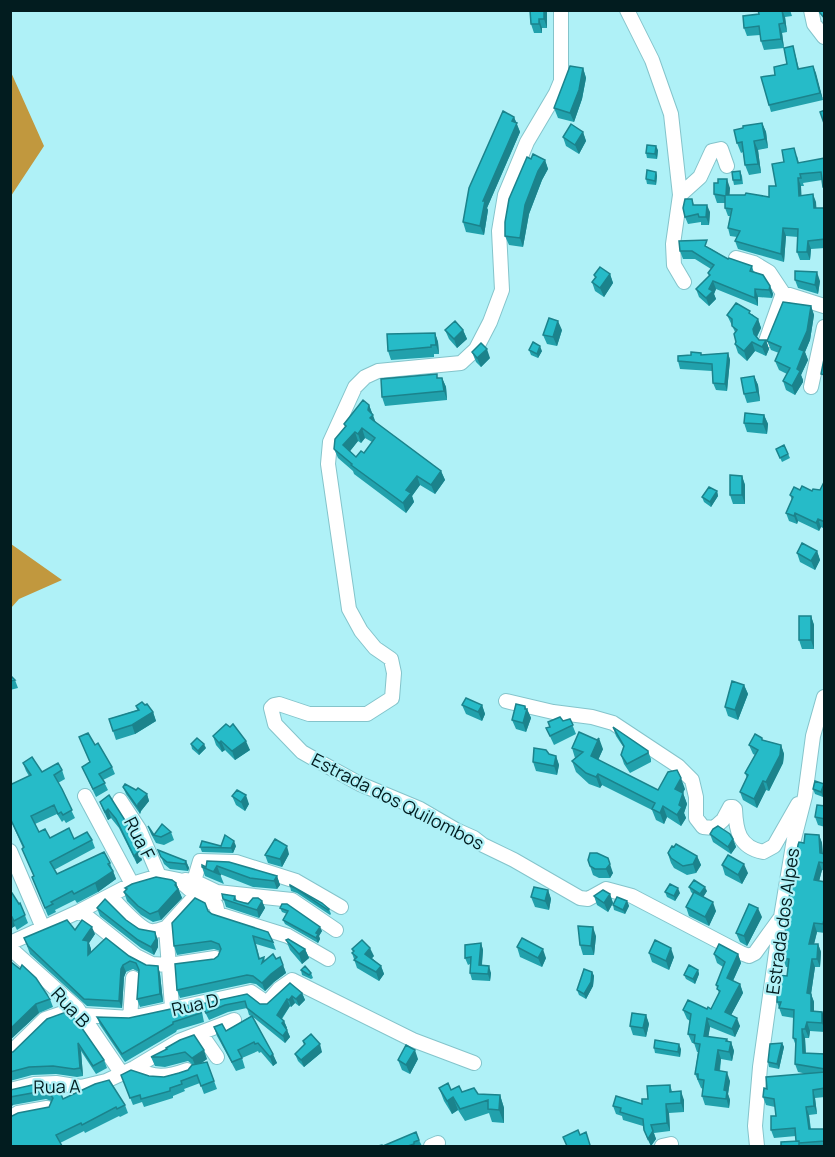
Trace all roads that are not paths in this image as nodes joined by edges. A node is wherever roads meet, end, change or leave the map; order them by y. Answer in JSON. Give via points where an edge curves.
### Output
{"nodes":[{"id":1,"x":561,"y":10,"type":"edge"},
{"id":2,"x":627,"y":10,"type":"edge"},
{"id":3,"x":811,"y":10,"type":"edge"},
{"id":4,"x":825,"y":37,"type":"edge"},
{"id":5,"x":727,"y":166,"type":"dead end"},
{"id":6,"x":680,"y":195,"type":"junction"},
{"id":7,"x":736,"y":258,"type":"edge"},
{"id":8,"x":684,"y":282,"type":"dead end"},
{"id":9,"x":783,"y":293,"type":"junction"},
{"id":10,"x":825,"y":306,"type":"edge"},
{"id":11,"x":825,"y":327,"type":"edge"},
{"id":12,"x":784,"y":335,"type":"edge"},
{"id":13,"x":811,"y":387,"type":"dead end"},
{"id":14,"x":825,"y":698,"type":"edge"},
{"id":15,"x":506,"y":701,"type":"dead end"},
{"id":16,"x":85,"y":796,"type":"dead end"},
{"id":17,"x":805,"y":796,"type":"junction"},
{"id":18,"x":120,"y":800,"type":"dead end"},
{"id":19,"x":10,"y":851,"type":"edge"},
{"id":20,"x":159,"y":876,"type":"junction"},
{"id":21,"x":132,"y":884,"type":"junction"},
{"id":22,"x":193,"y":889,"type":"junction"},
{"id":23,"x":110,"y":896,"type":"junction"},
{"id":24,"x":341,"y":906,"type":"dead end"},
{"id":25,"x":80,"y":911,"type":"junction"},
{"id":26,"x":781,"y":917,"type":"junction"},
{"id":27,"x":43,"y":928,"type":"junction"},
{"id":28,"x":166,"y":928,"type":"junction"},
{"id":29,"x":336,"y":930,"type":"dead end"},
{"id":30,"x":10,"y":943,"type":"edge"},
{"id":31,"x":10,"y":948,"type":"edge"},
{"id":32,"x":214,"y":958,"type":"edge"},
{"id":33,"x":328,"y":959,"type":"dead end"},
{"id":34,"x":169,"y":965,"type":"junction"},
{"id":35,"x":133,"y":978,"type":"dead end"},
{"id":36,"x":172,"y":1007,"type":"junction"},
{"id":37,"x":80,"y":1011,"type":"junction"},
{"id":38,"x":130,"y":1018,"type":"junction"},
{"id":39,"x":234,"y":1020,"type":"dead end"},
{"id":40,"x":201,"y":1034,"type":"junction"},
{"id":41,"x":10,"y":1053,"type":"edge"},
{"id":42,"x":217,"y":1057,"type":"dead end"},
{"id":43,"x":474,"y":1063,"type":"dead end"},
{"id":44,"x":187,"y":1070,"type":"edge"},
{"id":45,"x":128,"y":1071,"type":"junction"},
{"id":46,"x":10,"y":1090,"type":"edge"},
{"id":47,"x":47,"y":1108,"type":"edge"},
{"id":48,"x":10,"y":1118,"type":"edge"},
{"id":49,"x":757,"y":1146,"type":"edge"}],
"edges":[{"from":1,"to":26,"type":"street","name":"Estrada dos Quilombos","via":[[561,81],[527,142],[505,195],[498,231],[502,290],[476,349],[461,363],[378,371],[365,377],[355,387],[330,442],[328,464],[349,609],[375,648],[391,659],[392,698],[367,714],[309,714],[279,704],[271,708],[276,724],[302,752],[474,837],[580,898],[588,899],[606,889],[632,896],[749,956]]},
{"from":2,"to":6,"type":"street","via":[[652,60],[671,114]]},
{"from":3,"to":4,"type":"street","via":[[814,24]]},
{"from":5,"to":6,"type":"street","via":[[721,149],[712,151],[700,177]]},
{"from":6,"to":8,"type":"street","via":[[673,244],[674,265]]},
{"from":7,"to":9,"type":"street","via":[[769,272]]},
{"from":9,"to":10,"type":"street"},
{"from":9,"to":12,"type":"street","via":[[768,335]]},
{"from":11,"to":13,"type":"street"},
{"from":14,"to":17,"type":"street","name":"Estrada dos Alpes","via":[[813,736]]},
{"from":15,"to":17,"type":"street","via":[[614,723],[678,766],[692,780],[696,818],[703,827],[714,828],[733,807],[740,838],[753,850],[763,852],[774,846]]},
{"from":16,"to":21,"type":"street"},
{"from":17,"to":26,"type":"street","name":"Estrada dos Alpes"},
{"from":18,"to":20,"type":"street","name":"Rua F","via":[[139,829]]},
{"from":19,"to":27,"type":"street"},
{"from":20,"to":21,"type":"street"},
{"from":20,"to":22,"type":"street","via":[[179,880]]},
{"from":21,"to":23,"type":"street"},
{"from":22,"to":24,"type":"street","via":[[200,861],[236,862],[296,881]]},
{"from":22,"to":28,"type":"street"},
{"from":22,"to":29,"type":"street","via":[[292,900]]},
{"from":22,"to":33,"type":"street","via":[[216,905],[218,914],[288,936]]},
{"from":23,"to":25,"type":"street"},
{"from":23,"to":28,"type":"street","via":[[147,930]]},
{"from":25,"to":27,"type":"street"},
{"from":25,"to":34,"type":"street","via":[[136,956],[152,964]]},
{"from":26,"to":49,"type":"street","name":"Estrada dos Alpes","via":[[760,1067]]},
{"from":27,"to":30,"type":"street"},
{"from":28,"to":34,"type":"street"},
{"from":31,"to":37,"type":"street","name":"Rua B"},
{"from":32,"to":34,"type":"street"},
{"from":34,"to":36,"type":"street"},
{"from":35,"to":38,"type":"street"},
{"from":36,"to":38,"type":"street","name":"Rua D"},
{"from":36,"to":43,"type":"street","name":"Rua D","via":[[251,992],[267,1003],[292,980],[413,1040]]},
{"from":37,"to":38,"type":"street","name":"Rua D"},
{"from":37,"to":41,"type":"street","name":"Rua D","via":[[45,1019]]},
{"from":37,"to":45,"type":"street","name":"Rua B"},
{"from":39,"to":40,"type":"street","name":"Rua A"},
{"from":40,"to":42,"type":"street"},
{"from":40,"to":45,"type":"street","name":"Rua A","via":[[179,1041]]},
{"from":44,"to":45,"type":"street","via":[[158,1077]]},
{"from":45,"to":46,"type":"street","name":"Rua A","via":[[81,1088],[56,1083]]},
{"from":47,"to":48,"type":"street"}]}
